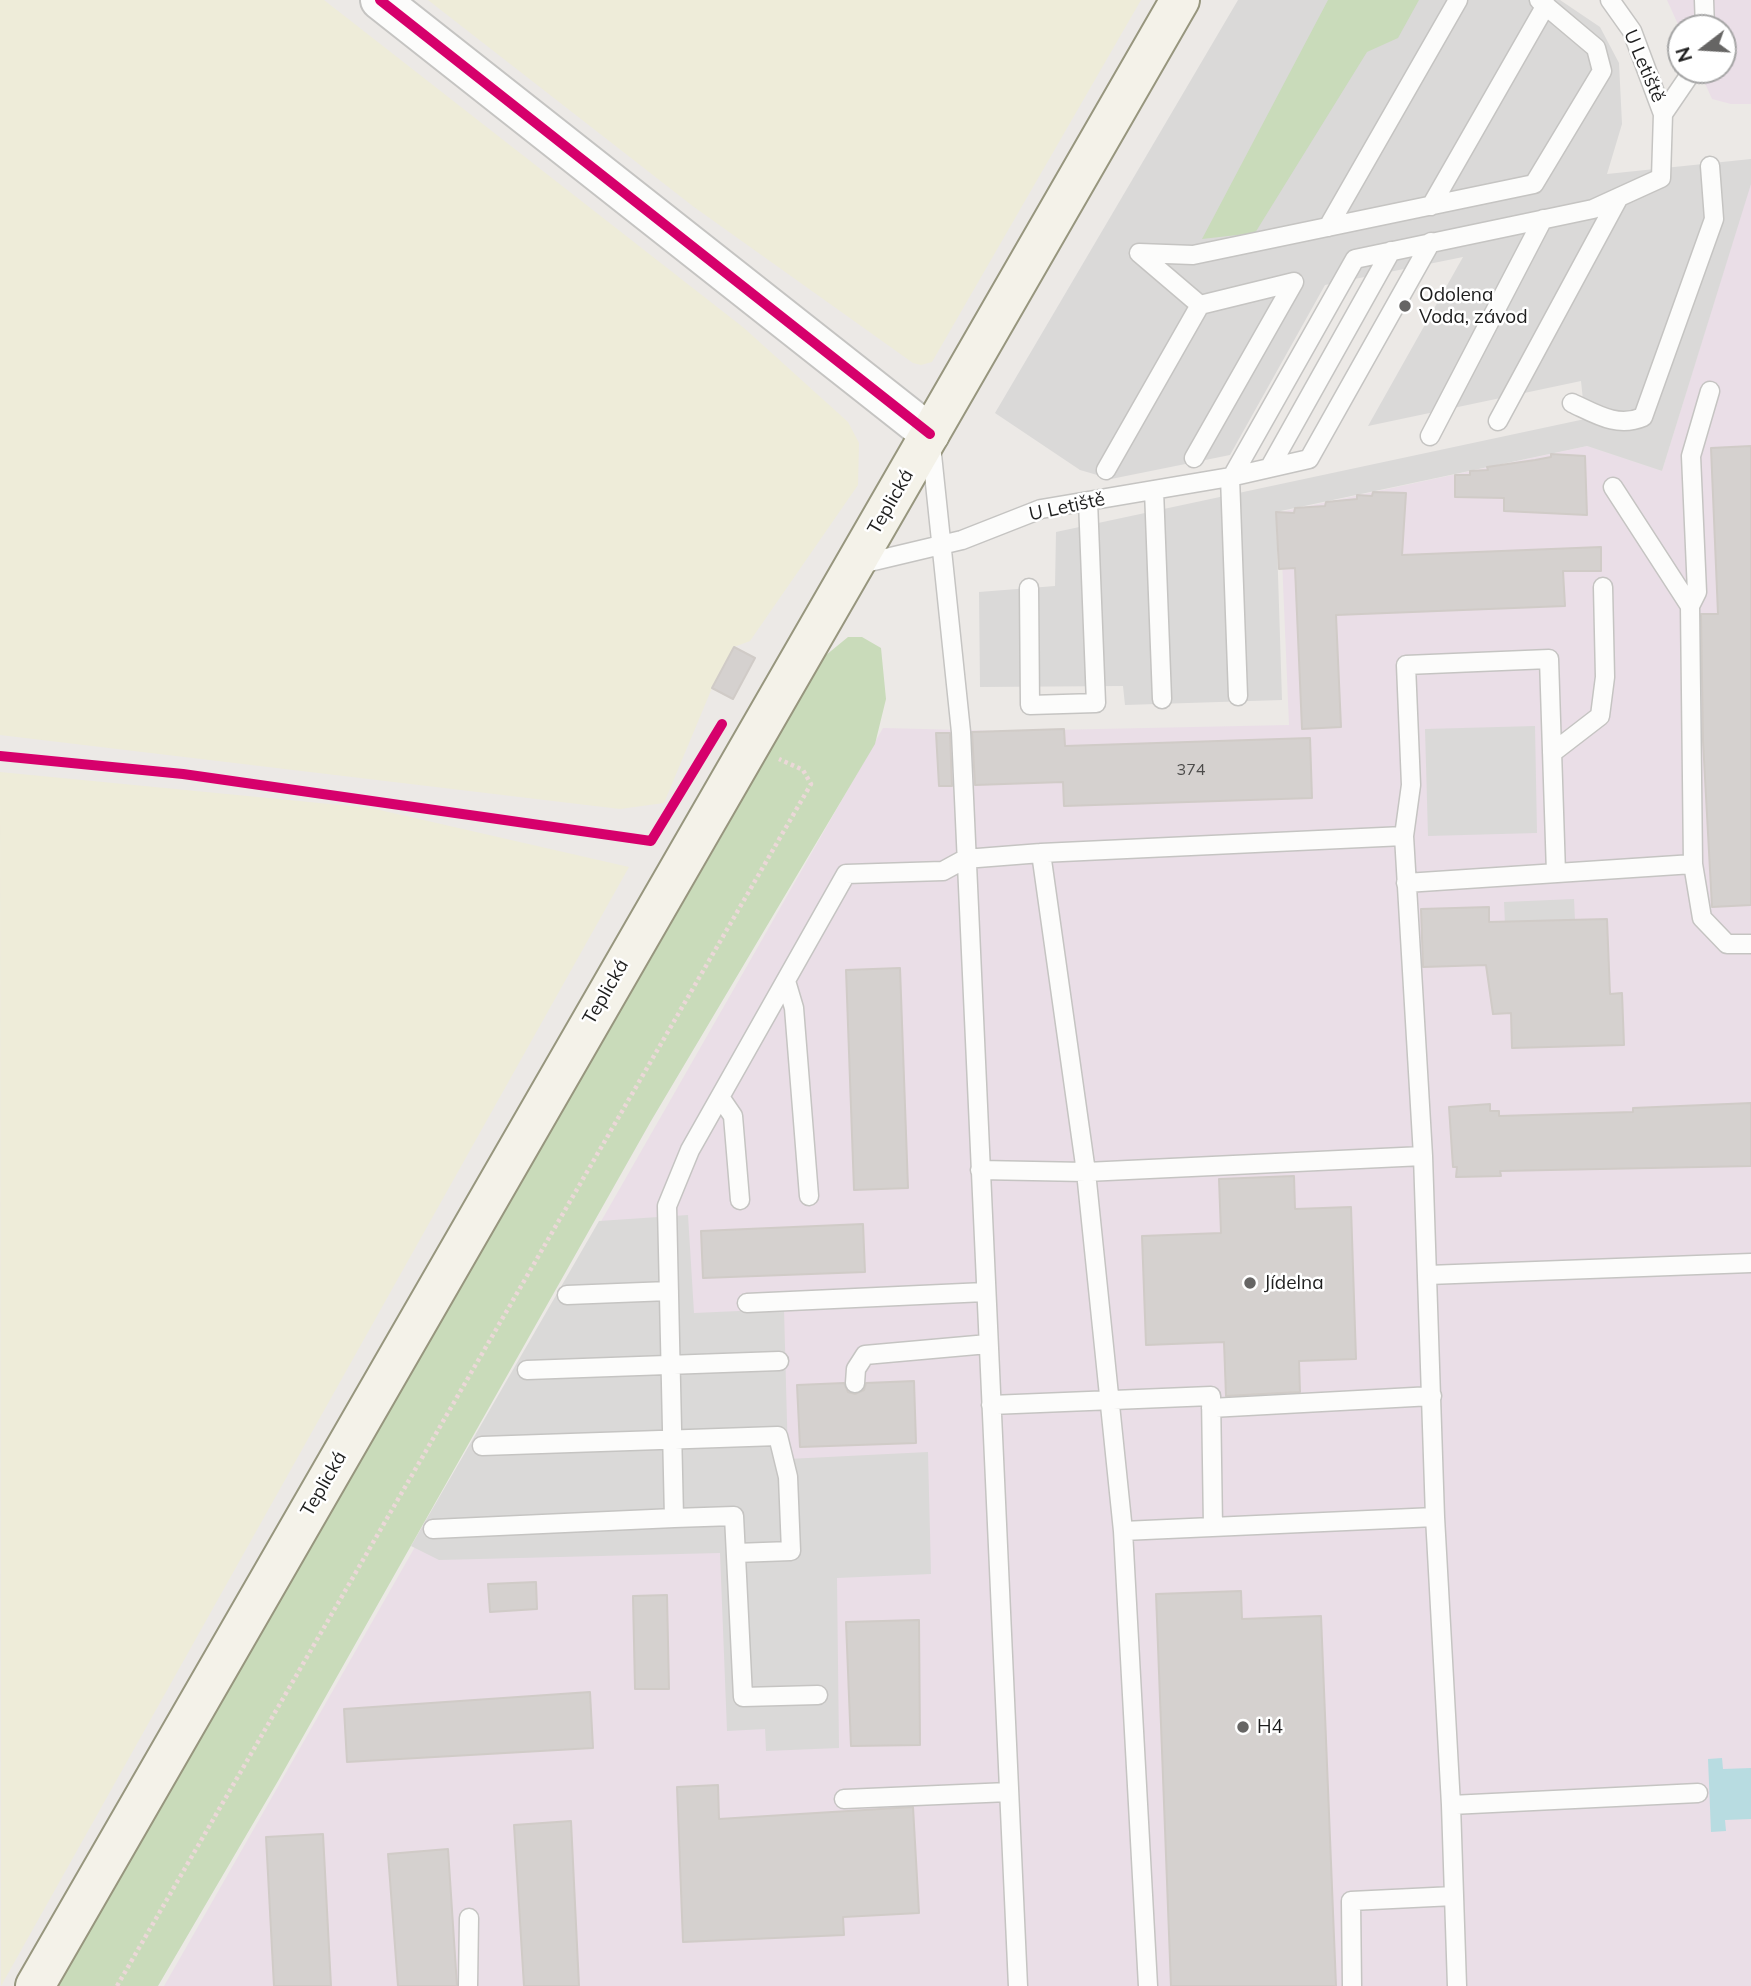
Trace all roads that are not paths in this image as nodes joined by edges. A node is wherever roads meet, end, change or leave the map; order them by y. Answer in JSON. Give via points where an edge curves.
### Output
{"nodes":[{"id":1,"x":380,"y":0,"type":"edge"},
{"id":2,"x":1180,"y":0,"type":"edge"},
{"id":3,"x":1458,"y":0,"type":"edge"},
{"id":4,"x":1610,"y":0,"type":"edge"},
{"id":5,"x":1542,"y":3,"type":"edge"},
{"id":6,"x":1683,"y":84,"type":"edge"},
{"id":7,"x":1663,"y":114,"type":"junction"},
{"id":8,"x":1710,"y":166,"type":"dead end"},
{"id":9,"x":1618,"y":199,"type":"junction"},
{"id":10,"x":1430,"y":206,"type":"junction"},
{"id":11,"x":1543,"y":219,"type":"junction"},
{"id":12,"x":1328,"y":227,"type":"junction"},
{"id":13,"x":1431,"y":242,"type":"junction"},
{"id":14,"x":1391,"y":251,"type":"junction"},
{"id":15,"x":1200,"y":305,"type":"junction"},
{"id":16,"x":1710,"y":391,"type":"dead end"},
{"id":17,"x":1572,"y":404,"type":"dead end"},
{"id":18,"x":1498,"y":421,"type":"dead end"},
{"id":19,"x":930,"y":434,"type":"junction"},
{"id":20,"x":1430,"y":436,"type":"dead end"},
{"id":21,"x":1194,"y":458,"type":"dead end"},
{"id":22,"x":1270,"y":467,"type":"junction"},
{"id":23,"x":1106,"y":470,"type":"dead end"},
{"id":24,"x":1231,"y":476,"type":"junction"},
{"id":25,"x":1613,"y":486,"type":"dead end"},
{"id":26,"x":1154,"y":490,"type":"junction"},
{"id":27,"x":1088,"y":501,"type":"junction"},
{"id":28,"x":940,"y":547,"type":"junction"},
{"id":29,"x":853,"y":566,"type":"junction"},
{"id":30,"x":1602,"y":587,"type":"dead end"},
{"id":31,"x":1029,"y":588,"type":"dead end"},
{"id":32,"x":1689,"y":606,"type":"junction"},
{"id":33,"x":1238,"y":696,"type":"dead end"},
{"id":34,"x":1162,"y":699,"type":"dead end"},
{"id":35,"x":1552,"y":753,"type":"junction"},
{"id":36,"x":1404,"y":836,"type":"junction"},
{"id":37,"x":1041,"y":853,"type":"junction"},
{"id":38,"x":965,"y":859,"type":"junction"},
{"id":39,"x":1692,"y":864,"type":"junction"},
{"id":40,"x":1556,"y":873,"type":"junction"},
{"id":41,"x":1406,"y":883,"type":"junction"},
{"id":42,"x":1751,"y":944,"type":"edge"},
{"id":43,"x":786,"y":981,"type":"junction"},
{"id":44,"x":720,"y":1097,"type":"junction"},
{"id":45,"x":1423,"y":1156,"type":"junction"},
{"id":46,"x":980,"y":1170,"type":"junction"},
{"id":47,"x":1086,"y":1171,"type":"junction"},
{"id":48,"x":809,"y":1196,"type":"dead end"},
{"id":49,"x":740,"y":1200,"type":"dead end"},
{"id":50,"x":1751,"y":1264,"type":"edge"},
{"id":51,"x":1428,"y":1275,"type":"junction"},
{"id":52,"x":669,"y":1291,"type":"junction"},
{"id":53,"x":985,"y":1292,"type":"junction"},
{"id":54,"x":567,"y":1295,"type":"dead end"},
{"id":55,"x":747,"y":1303,"type":"dead end"},
{"id":56,"x":988,"y":1344,"type":"junction"},
{"id":57,"x":779,"y":1361,"type":"dead end"},
{"id":58,"x":670,"y":1364,"type":"junction"},
{"id":59,"x":527,"y":1370,"type":"dead end"},
{"id":60,"x":855,"y":1383,"type":"dead end"},
{"id":61,"x":1432,"y":1396,"type":"junction"},
{"id":62,"x":1109,"y":1399,"type":"junction"},
{"id":63,"x":991,"y":1405,"type":"junction"},
{"id":64,"x":1211,"y":1408,"type":"junction"},
{"id":65,"x":672,"y":1439,"type":"junction"},
{"id":66,"x":482,"y":1446,"type":"dead end"},
{"id":67,"x":1435,"y":1517,"type":"junction"},
{"id":68,"x":674,"y":1518,"type":"junction"},
{"id":69,"x":1213,"y":1527,"type":"junction"},
{"id":70,"x":433,"y":1529,"type":"dead end"},
{"id":71,"x":1123,"y":1531,"type":"junction"},
{"id":72,"x":736,"y":1553,"type":"junction"},
{"id":73,"x":818,"y":1695,"type":"dead end"},
{"id":74,"x":1009,"y":1793,"type":"junction"},
{"id":75,"x":1698,"y":1793,"type":"dead end"},
{"id":76,"x":844,"y":1799,"type":"dead end"},
{"id":77,"x":1451,"y":1805,"type":"junction"},
{"id":78,"x":1454,"y":1896,"type":"junction"},
{"id":79,"x":469,"y":1918,"type":"dead end"},
{"id":80,"x":35,"y":1986,"type":"edge"},
{"id":81,"x":468,"y":1986,"type":"edge"},
{"id":82,"x":1018,"y":1986,"type":"edge"},
{"id":83,"x":1148,"y":1986,"type":"edge"},
{"id":84,"x":1352,"y":1986,"type":"edge"},
{"id":85,"x":1457,"y":1986,"type":"edge"}],
"edges":[{"from":1,"to":19,"type":"street"},
{"from":2,"to":19,"type":"main road","name":"Teplická"},
{"from":3,"to":12,"type":"lane"},
{"from":4,"to":7,"type":"lane","name":"U Letiště","via":[[1632,31]]},
{"from":5,"to":10,"type":"lane"},
{"from":5,"to":10,"type":"lane","via":[[1597,48],[1602,71],[1534,184]]},
{"from":6,"to":7,"type":"lane"},
{"from":7,"to":9,"type":"lane","name":"U Letiště","via":[[1661,178]]},
{"from":8,"to":17,"type":"lane","via":[[1714,219],[1643,417],[1629,423]]},
{"from":9,"to":11,"type":"lane"},
{"from":9,"to":18,"type":"lane"},
{"from":10,"to":12,"type":"lane"},
{"from":11,"to":13,"type":"lane"},
{"from":11,"to":20,"type":"lane"},
{"from":12,"to":15,"type":"lane","via":[[1194,255],[1139,253]]},
{"from":13,"to":14,"type":"lane"},
{"from":13,"to":22,"type":"lane","name":"U Letiště","via":[[1309,459]]},
{"from":14,"to":22,"type":"lane"},
{"from":14,"to":24,"type":"lane","via":[[1355,259]]},
{"from":15,"to":21,"type":"lane","via":[[1294,282]]},
{"from":15,"to":23,"type":"lane"},
{"from":16,"to":32,"type":"lane","via":[[1691,456],[1697,592]]},
{"from":19,"to":28,"type":"lane"},
{"from":19,"to":29,"type":"main road","name":"Teplická"},
{"from":22,"to":24,"type":"lane","name":"U Letiště"},
{"from":24,"to":26,"type":"lane","name":"U Letiště"},
{"from":24,"to":33,"type":"lane"},
{"from":25,"to":32,"type":"lane"},
{"from":26,"to":27,"type":"lane","name":"U Letiště"},
{"from":26,"to":34,"type":"lane"},
{"from":27,"to":28,"type":"lane","name":"U Letiště","via":[[1041,509]]},
{"from":27,"to":31,"type":"lane","via":[[1096,703],[1030,705]]},
{"from":28,"to":29,"type":"lane","name":"U Letiště"},
{"from":28,"to":38,"type":"lane","via":[[961,732]]},
{"from":29,"to":80,"type":"main road","name":"Teplická"},
{"from":30,"to":35,"type":"lane","via":[[1605,677],[1600,716]]},
{"from":32,"to":39,"type":"lane"},
{"from":35,"to":36,"type":"lane","via":[[1549,659],[1406,665],[1411,785]]},
{"from":35,"to":40,"type":"lane"},
{"from":36,"to":37,"type":"lane"},
{"from":36,"to":41,"type":"lane"},
{"from":37,"to":38,"type":"lane"},
{"from":37,"to":47,"type":"lane"},
{"from":38,"to":43,"type":"lane","via":[[943,871],[845,874]]},
{"from":38,"to":46,"type":"lane"},
{"from":39,"to":40,"type":"lane"},
{"from":39,"to":42,"type":"lane","via":[[1702,918],[1727,944]]},
{"from":40,"to":41,"type":"lane"},
{"from":41,"to":45,"type":"lane"},
{"from":43,"to":44,"type":"lane"},
{"from":43,"to":48,"type":"lane","via":[[794,1008]]},
{"from":44,"to":49,"type":"lane","via":[[733,1116]]},
{"from":44,"to":52,"type":"lane","via":[[690,1150],[667,1206]]},
{"from":45,"to":47,"type":"lane"},
{"from":45,"to":51,"type":"lane"},
{"from":46,"to":47,"type":"lane"},
{"from":46,"to":53,"type":"lane"},
{"from":47,"to":62,"type":"lane"},
{"from":50,"to":51,"type":"lane"},
{"from":51,"to":61,"type":"lane"},
{"from":52,"to":54,"type":"lane"},
{"from":52,"to":58,"type":"lane"},
{"from":53,"to":55,"type":"lane"},
{"from":53,"to":56,"type":"lane"},
{"from":56,"to":60,"type":"lane","via":[[865,1356],[856,1369]]},
{"from":56,"to":63,"type":"lane"},
{"from":57,"to":58,"type":"lane"},
{"from":58,"to":59,"type":"lane"},
{"from":58,"to":65,"type":"lane"},
{"from":61,"to":64,"type":"lane"},
{"from":61,"to":67,"type":"lane"},
{"from":62,"to":63,"type":"lane"},
{"from":62,"to":64,"type":"lane","via":[[1211,1396]]},
{"from":62,"to":71,"type":"lane"},
{"from":63,"to":74,"type":"lane"},
{"from":64,"to":69,"type":"lane"},
{"from":65,"to":66,"type":"lane"},
{"from":65,"to":68,"type":"lane"},
{"from":65,"to":72,"type":"lane","via":[[778,1436],[788,1477],[791,1551]]},
{"from":67,"to":69,"type":"lane"},
{"from":67,"to":77,"type":"lane"},
{"from":68,"to":70,"type":"lane"},
{"from":68,"to":72,"type":"lane","via":[[734,1517]]},
{"from":69,"to":71,"type":"lane"},
{"from":71,"to":83,"type":"lane"},
{"from":72,"to":73,"type":"lane","via":[[743,1698]]},
{"from":74,"to":76,"type":"lane"},
{"from":74,"to":82,"type":"lane"},
{"from":75,"to":77,"type":"lane"},
{"from":77,"to":78,"type":"lane"},
{"from":78,"to":84,"type":"lane","via":[[1351,1900]]},
{"from":78,"to":85,"type":"lane"},
{"from":79,"to":81,"type":"lane"}]}
